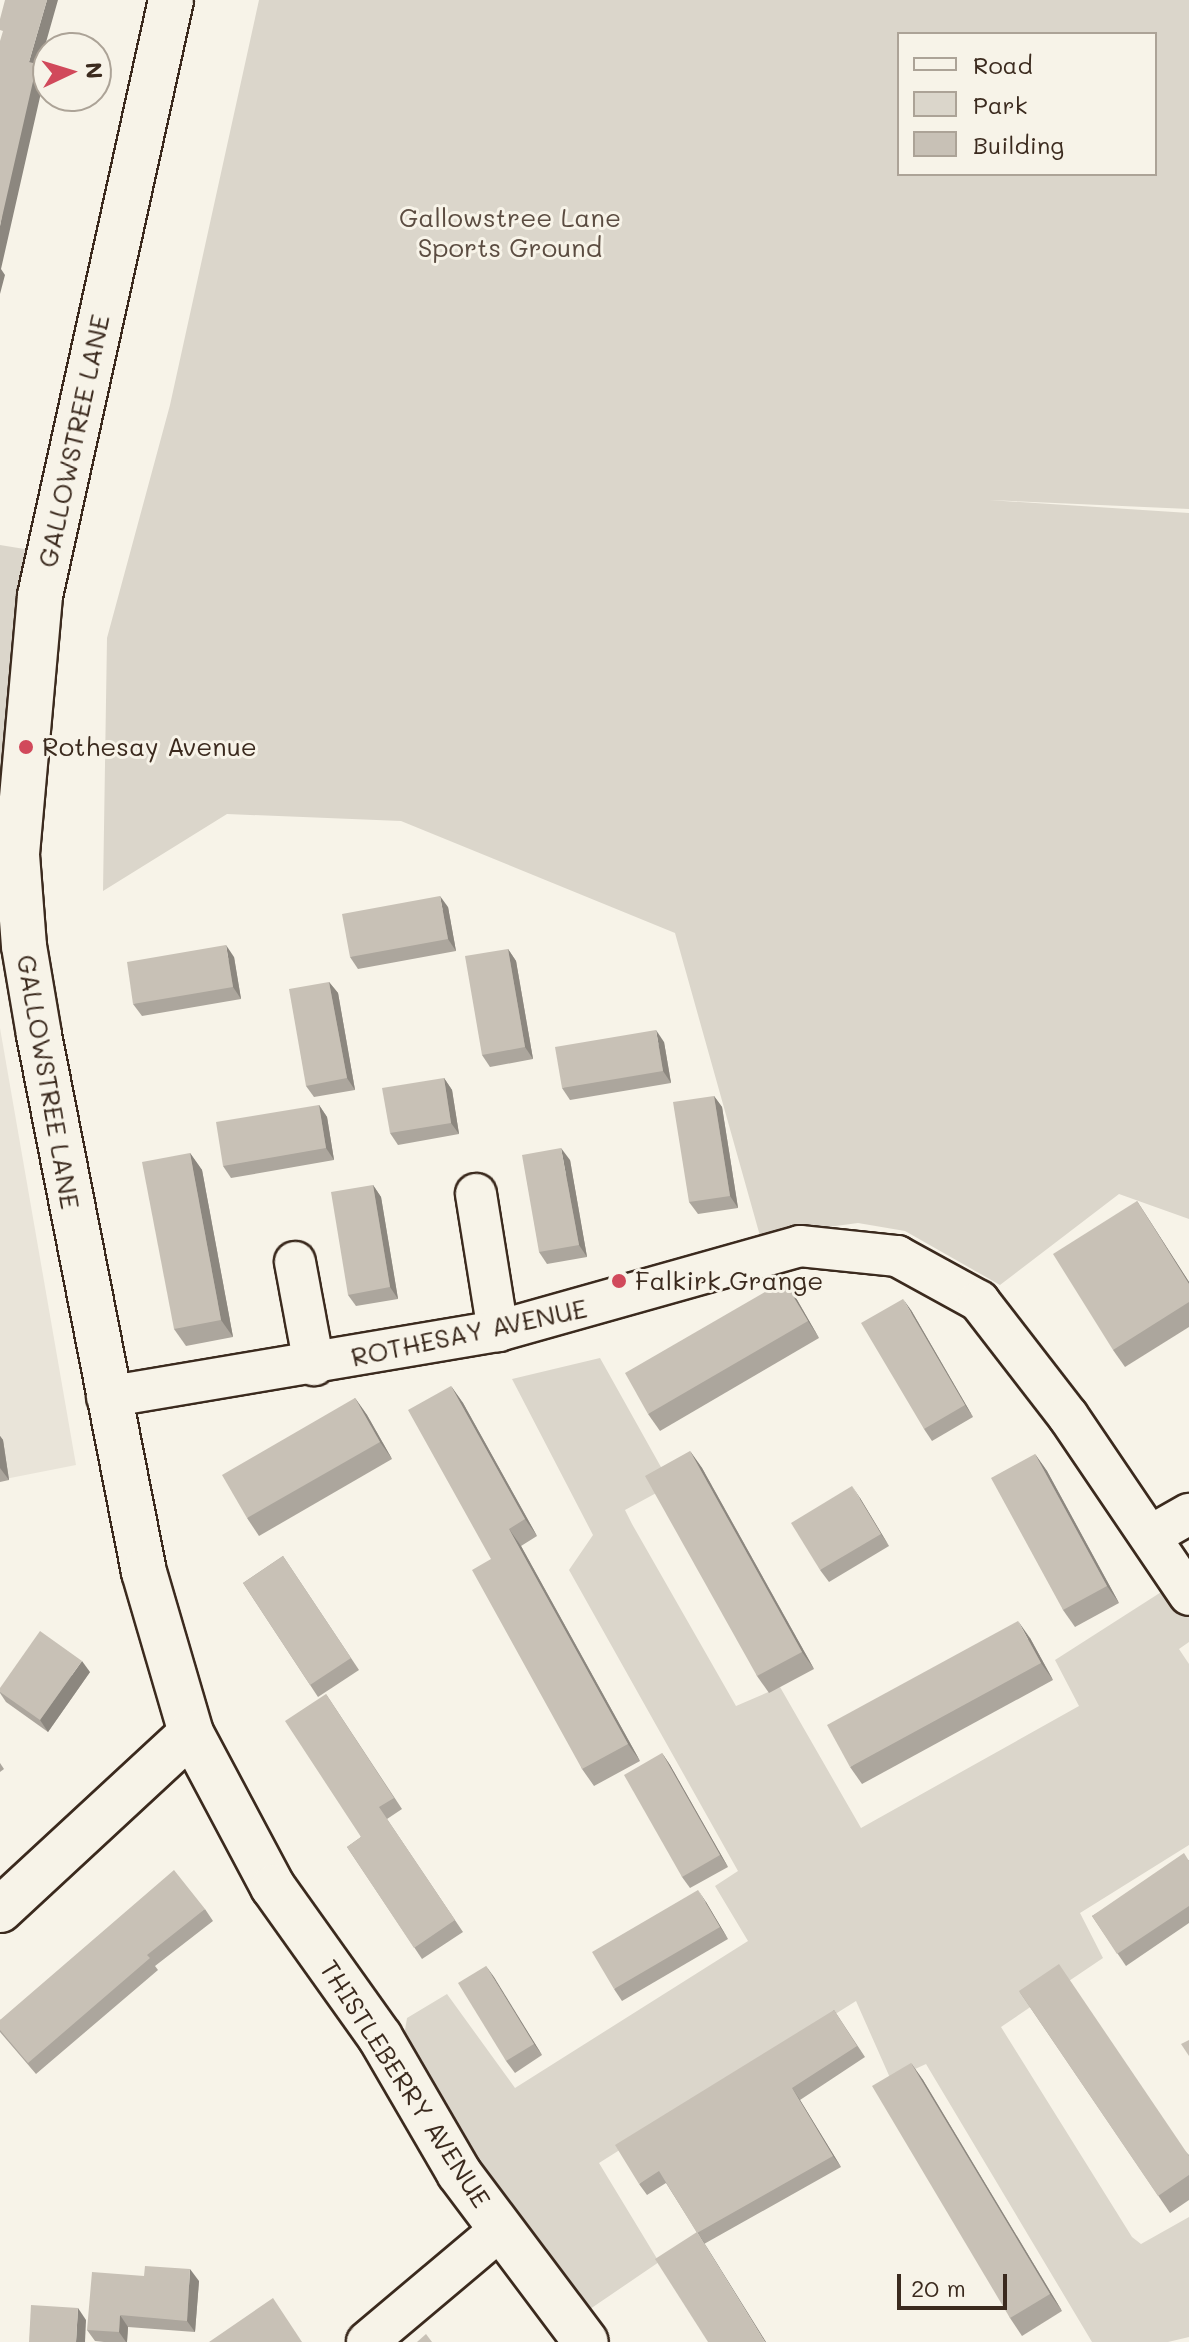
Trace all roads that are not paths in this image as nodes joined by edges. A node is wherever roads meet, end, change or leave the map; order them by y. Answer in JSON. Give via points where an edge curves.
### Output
{"nodes":[{"id":1,"x":171,"y":0,"type":"edge"},
{"id":2,"x":476,"y":1194,"type":"dead end"},
{"id":3,"x":295,"y":1262,"type":"dead end"},
{"id":4,"x":498,"y":1331,"type":"junction"},
{"id":5,"x":314,"y":1365,"type":"junction"},
{"id":6,"x":107,"y":1397,"type":"junction"},
{"id":7,"x":1189,"y":1514,"type":"edge"},
{"id":8,"x":1152,"y":1535,"type":"junction"},
{"id":9,"x":1189,"y":1595,"type":"edge"},
{"id":10,"x":191,"y":1733,"type":"junction"},
{"id":11,"x":0,"y":1910,"type":"edge"},
{"id":12,"x":500,"y":2230,"type":"junction"},
{"id":13,"x":367,"y":2342,"type":"edge"},
{"id":14,"x":586,"y":2342,"type":"edge"}],
"edges":[{"from":1,"to":6,"type":"street","name":"GALLOWSTREE LANE","via":[[40,596],[17,855],[24,946]]},
{"from":2,"to":4,"type":"street"},
{"from":3,"to":5,"type":"street"},
{"from":4,"to":5,"type":"street","name":"ROTHESAY AVENUE"},
{"from":4,"to":8,"type":"street","name":"ROTHESAY AVENUE","via":[[800,1246],[897,1256],[979,1301]]},
{"from":5,"to":6,"type":"street","name":"ROTHESAY AVENUE"},
{"from":6,"to":10,"type":"street","name":"GALLOWSTREE LANE","via":[[144,1572]]},
{"from":7,"to":8,"type":"street"},
{"from":8,"to":9,"type":"street","name":"ROTHESAY AVENUE"},
{"from":10,"to":11,"type":"street"},
{"from":10,"to":12,"type":"street","name":"THISTLEBERRY AVENUE","via":[[273,1887],[380,2037],[459,2173]]},
{"from":12,"to":13,"type":"street"},
{"from":12,"to":14,"type":"street","name":"THISTLEBERRY AVENUE"}]}
